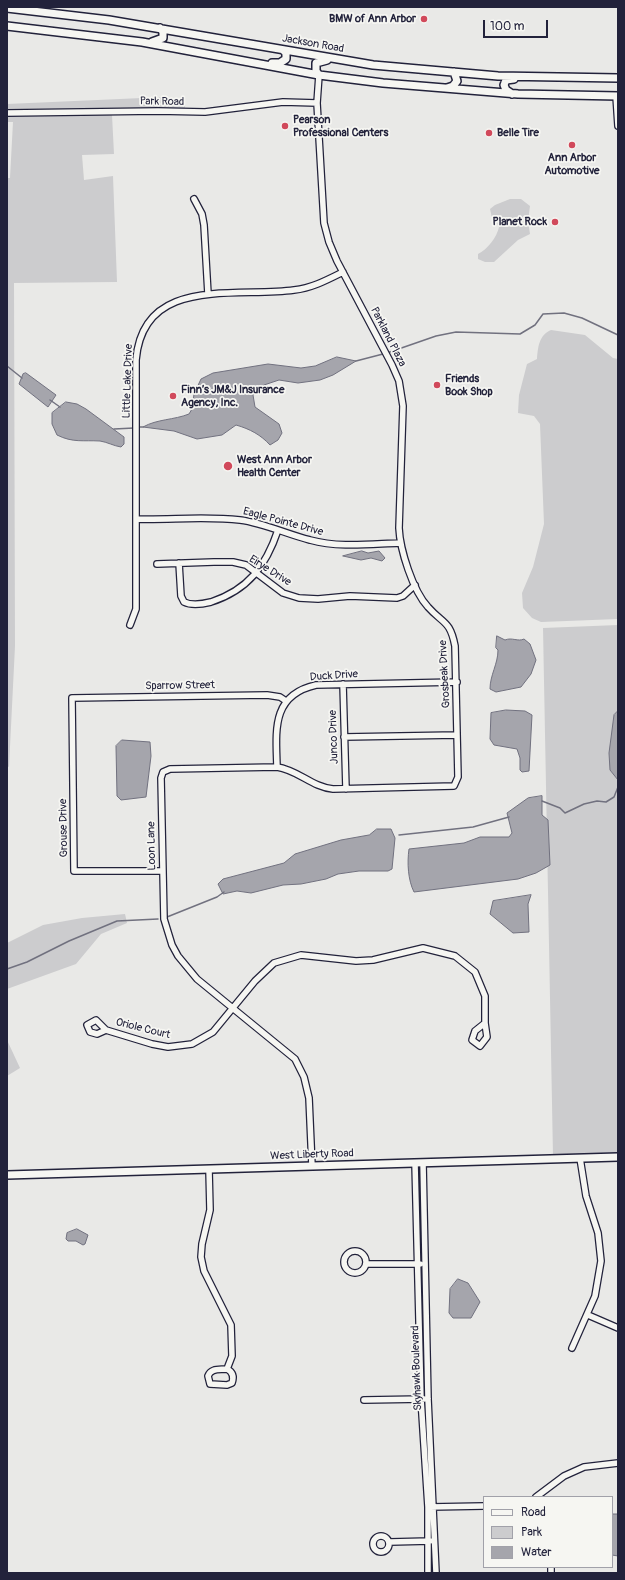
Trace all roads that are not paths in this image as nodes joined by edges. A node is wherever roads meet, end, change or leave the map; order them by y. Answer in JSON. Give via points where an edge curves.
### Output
{"nodes":[{"id":1,"x":7,"y":8,"type":"edge"},
{"id":2,"x":7,"y":26,"type":"edge"},
{"id":3,"x":160,"y":28,"type":"junction"},
{"id":4,"x":142,"y":42,"type":"junction"},
{"id":5,"x":283,"y":50,"type":"junction"},
{"id":6,"x":339,"y":59,"type":"junction"},
{"id":7,"x":256,"y":63,"type":"junction"},
{"id":8,"x":454,"y":72,"type":"junction"},
{"id":9,"x":319,"y":75,"type":"junction"},
{"id":10,"x":532,"y":78,"type":"junction"},
{"id":11,"x":618,"y":78,"type":"edge"},
{"id":12,"x":443,"y":89,"type":"junction"},
{"id":13,"x":512,"y":94,"type":"junction"},
{"id":14,"x":617,"y":96,"type":"edge"},
{"id":15,"x":317,"y":103,"type":"junction"},
{"id":16,"x":7,"y":113,"type":"edge"},
{"id":17,"x":618,"y":126,"type":"edge"},
{"id":18,"x":194,"y":199,"type":"dead end"},
{"id":19,"x":342,"y":272,"type":"junction"},
{"id":20,"x":208,"y":294,"type":"junction"},
{"id":21,"x":136,"y":519,"type":"junction"},
{"id":22,"x":276,"y":530,"type":"junction"},
{"id":23,"x":400,"y":542,"type":"junction"},
{"id":24,"x":179,"y":563,"type":"junction"},
{"id":25,"x":156,"y":564,"type":"dead end"},
{"id":26,"x":255,"y":572,"type":"junction"},
{"id":27,"x":415,"y":585,"type":"junction"},
{"id":28,"x":130,"y":626,"type":"dead end"},
{"id":29,"x":457,"y":682,"type":"junction"},
{"id":30,"x":343,"y":684,"type":"junction"},
{"id":31,"x":72,"y":698,"type":"joint"},
{"id":32,"x":286,"y":701,"type":"junction"},
{"id":33,"x":457,"y":735,"type":"junction"},
{"id":34,"x":344,"y":737,"type":"junction"},
{"id":35,"x":277,"y":767,"type":"junction"},
{"id":36,"x":458,"y":777,"type":"joint"},
{"id":37,"x":346,"y":789,"type":"junction"},
{"id":38,"x":162,"y":871,"type":"junction"},
{"id":39,"x":234,"y":1009,"type":"junction"},
{"id":40,"x":485,"y":1023,"type":"dead end"},
{"id":41,"x":106,"y":1030,"type":"junction"},
{"id":42,"x":618,"y":1156,"type":"edge"},
{"id":43,"x":580,"y":1158,"type":"junction"},
{"id":44,"x":415,"y":1163,"type":"junction"},
{"id":45,"x":423,"y":1163,"type":"junction"},
{"id":46,"x":312,"y":1166,"type":"junction"},
{"id":47,"x":209,"y":1170,"type":"junction"},
{"id":48,"x":7,"y":1175,"type":"edge"},
{"id":49,"x":367,"y":1264,"type":"dead end"},
{"id":50,"x":418,"y":1264,"type":"junction"},
{"id":51,"x":424,"y":1264,"type":"junction"},
{"id":52,"x":588,"y":1315,"type":"junction"},
{"id":53,"x":618,"y":1328,"type":"edge"},
{"id":54,"x":572,"y":1348,"type":"dead end"},
{"id":55,"x":227,"y":1369,"type":"junction"},
{"id":56,"x":421,"y":1398,"type":"junction"},
{"id":57,"x":428,"y":1399,"type":"junction"},
{"id":58,"x":364,"y":1400,"type":"dead end"},
{"id":59,"x":618,"y":1463,"type":"edge"},
{"id":60,"x":538,"y":1496,"type":"edge"},
{"id":61,"x":483,"y":1506,"type":"edge"},
{"id":62,"x":431,"y":1507,"type":"junction"},
{"id":63,"x":427,"y":1541,"type":"junction"},
{"id":64,"x":435,"y":1541,"type":"junction"},
{"id":65,"x":390,"y":1542,"type":"dead end"},
{"id":66,"x":428,"y":1573,"type":"edge"},
{"id":67,"x":436,"y":1573,"type":"edge"}],
"edges":[{"from":1,"to":3,"type":"main road","name":"Jackson Road"},
{"from":2,"to":4,"type":"main road"},
{"from":3,"to":4,"type":"main road","via":[[164,36],[161,41]]},
{"from":3,"to":5,"type":"main road","name":"Jackson Road"},
{"from":4,"to":7,"type":"main road"},
{"from":5,"to":6,"type":"main road","name":"Jackson Road"},
{"from":5,"to":7,"type":"main road","via":[[287,57],[284,62]]},
{"from":6,"to":8,"type":"main road","name":"Jackson Road","via":[[373,65]]},
{"from":6,"to":9,"type":"main road","via":[[316,62],[316,71]]},
{"from":7,"to":9,"type":"main road"},
{"from":8,"to":10,"type":"main road","name":"Jackson Road"},
{"from":8,"to":12,"type":"main road","via":[[457,77],[456,84]]},
{"from":9,"to":12,"type":"main road"},
{"from":9,"to":15,"type":"street","name":"Parkland Plaza"},
{"from":10,"to":11,"type":"main road","name":"Jackson Road"},
{"from":10,"to":13,"type":"main road","via":[[506,80],[504,87]]},
{"from":12,"to":13,"type":"main road"},
{"from":13,"to":14,"type":"main road"},
{"from":14,"to":17,"type":"street"},
{"from":15,"to":16,"type":"street","name":"Park Road","via":[[283,102],[206,112]]},
{"from":15,"to":19,"type":"street","name":"Parkland Plaza","via":[[323,218],[329,242]]},
{"from":18,"to":20,"type":"street","via":[[202,214],[204,225]]},
{"from":19,"to":20,"type":"street","name":"Little Lake Drive","via":[[317,285],[296,290]]},
{"from":19,"to":23,"type":"street","name":"Parkland Plaza","via":[[383,346],[399,381],[403,406]]},
{"from":20,"to":21,"type":"street","name":"Little Lake Drive","via":[[187,297],[166,305],[141,334],[136,360]]},
{"from":21,"to":22,"type":"street","name":"Eagle Pointe Drive","via":[[241,520]]},
{"from":21,"to":28,"type":"street","name":"Little Lake Drive","via":[[136,609]]},
{"from":22,"to":23,"type":"street","name":"Eagle Pointe Drive","via":[[345,546]]},
{"from":22,"to":26,"type":"street","via":[[269,551]]},
{"from":23,"to":27,"type":"street","name":"Parkland Plaza"},
{"from":24,"to":25,"type":"street","name":"Eirye Drive"},
{"from":24,"to":26,"type":"street","name":"Eirye Drive","via":[[233,562],[246,565]]},
{"from":24,"to":26,"type":"street","via":[[182,596],[184,602],[190,604],[206,603],[236,592]]},
{"from":26,"to":27,"type":"street","name":"Eirye Drive","via":[[283,593],[298,598],[397,598]]},
{"from":27,"to":29,"type":"street","name":"Grosbeak Drive","via":[[428,608],[452,631]]},
{"from":29,"to":30,"type":"street","name":"Duck Drive"},
{"from":29,"to":33,"type":"street","name":"Grosbeak Drive"},
{"from":30,"to":32,"type":"street","name":"Duck Drive","via":[[309,686]]},
{"from":30,"to":34,"type":"street","name":"Junco Drive"},
{"from":31,"to":32,"type":"street","name":"Sparrow Street","via":[[267,695],[280,697]]},
{"from":31,"to":38,"type":"street","name":"Grouse Drive","via":[[74,871]]},
{"from":32,"to":35,"type":"street","via":[[277,724]]},
{"from":33,"to":34,"type":"street"},
{"from":33,"to":36,"type":"street","name":"Grosbeak Drive"},
{"from":34,"to":37,"type":"street","name":"Junco Drive"},
{"from":35,"to":37,"type":"street","name":"Loon Lane","via":[[285,768],[322,788]]},
{"from":35,"to":38,"type":"street","name":"Loon Lane","via":[[170,769],[163,772]]},
{"from":36,"to":37,"type":"street","name":"Loon Lane","via":[[454,786]]},
{"from":38,"to":39,"type":"street","name":"Loon Lane","via":[[164,919],[172,945],[185,967],[197,980]]},
{"from":39,"to":40,"type":"street","name":"Oriole Court","via":[[255,981],[274,962],[301,955],[356,961],[373,960],[423,948],[455,956],[475,972],[485,996]]},
{"from":39,"to":41,"type":"street","name":"Oriole Court","via":[[213,1032],[192,1044],[168,1047]]},
{"from":39,"to":46,"type":"street","name":"Loon Lane","via":[[295,1059],[304,1076],[308,1098]]},
{"from":41,"to":41,"type":"street","name":"Oriole Court","via":[[96,1020],[87,1025],[90,1032],[97,1034]]},
{"from":42,"to":43,"type":"main road","name":"West Liberty Road"},
{"from":43,"to":45,"type":"main road","name":"West Liberty Road"},
{"from":43,"to":52,"type":"street","via":[[586,1196],[598,1233],[601,1256],[597,1290]]},
{"from":44,"to":45,"type":"main road","name":"West Liberty Road"},
{"from":44,"to":46,"type":"main road","name":"West Liberty Road"},
{"from":44,"to":50,"type":"street","name":"Skyhawk Boulevard"},
{"from":45,"to":51,"type":"street","name":"Skyhawk Boulevard"},
{"from":46,"to":47,"type":"main road","name":"West Liberty Road"},
{"from":47,"to":48,"type":"main road","name":"West Liberty Road"},
{"from":47,"to":55,"type":"street","via":[[210,1210],[201,1257],[204,1271],[231,1325],[232,1356]]},
{"from":49,"to":50,"type":"street"},
{"from":50,"to":51,"type":"street"},
{"from":50,"to":56,"type":"street","name":"Skyhawk Boulevard"},
{"from":51,"to":57,"type":"street","name":"Skyhawk Boulevard"},
{"from":52,"to":53,"type":"street"},
{"from":52,"to":54,"type":"street"},
{"from":55,"to":55,"type":"street","via":[[210,1372],[210,1384],[232,1383],[233,1376]]},
{"from":56,"to":57,"type":"street"},
{"from":56,"to":58,"type":"street"},
{"from":56,"to":62,"type":"street","name":"Skyhawk Boulevard"},
{"from":57,"to":62,"type":"street","name":"Skyhawk Boulevard"},
{"from":59,"to":60,"type":"street","via":[[584,1467],[564,1476]]},
{"from":61,"to":62,"type":"street"},
{"from":62,"to":63,"type":"street","name":"Skyhawk Boulevard"},
{"from":62,"to":64,"type":"street","name":"Skyhawk Boulevard"},
{"from":63,"to":64,"type":"street"},
{"from":63,"to":65,"type":"street"},
{"from":63,"to":66,"type":"street","name":"Skyhawk Boulevard"},
{"from":64,"to":67,"type":"street","name":"Skyhawk Boulevard"}]}
